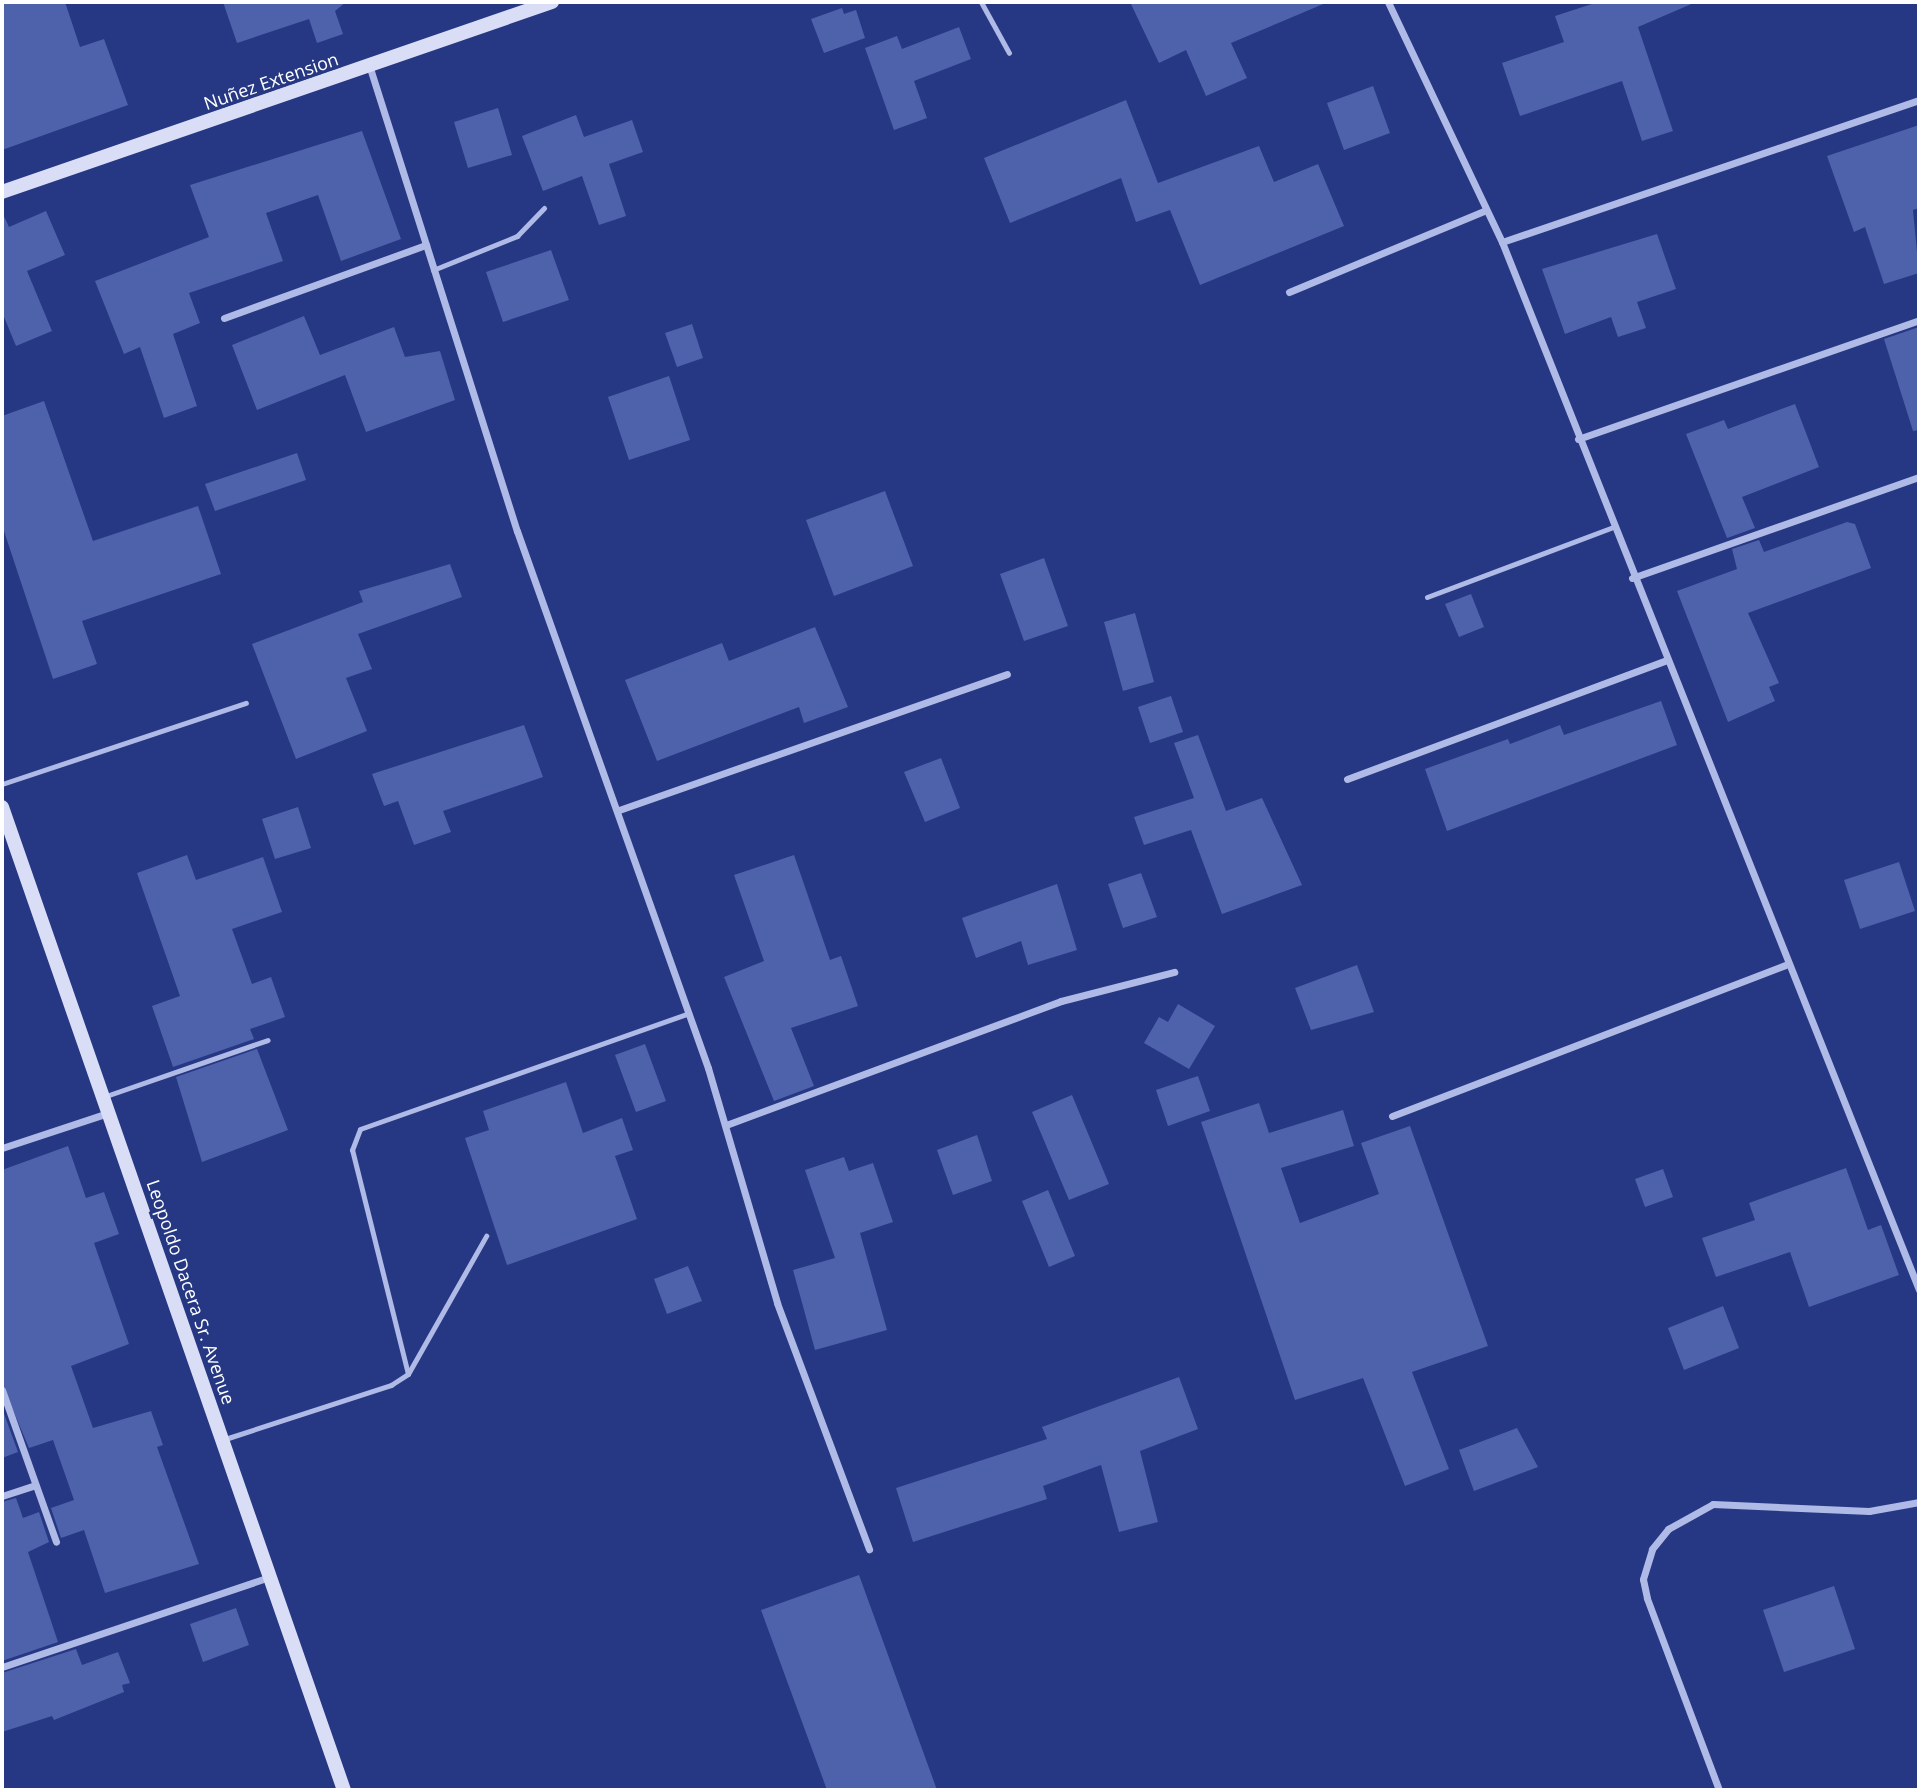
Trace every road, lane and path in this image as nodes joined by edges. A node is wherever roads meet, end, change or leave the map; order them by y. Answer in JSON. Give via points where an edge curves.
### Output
{"nodes":[{"id":1,"x":552,"y":2,"type":"edge"},
{"id":2,"x":981,"y":2,"type":"edge"},
{"id":3,"x":1388,"y":2,"type":"edge"},
{"id":4,"x":1009,"y":53,"type":"dead end"},
{"id":5,"x":370,"y":68,"type":"junction"},
{"id":6,"x":1919,"y":100,"type":"edge"},
{"id":7,"x":2,"y":192,"type":"edge"},
{"id":8,"x":544,"y":208,"type":"dead end"},
{"id":9,"x":1486,"y":210,"type":"junction"},
{"id":10,"x":1502,"y":242,"type":"junction"},
{"id":11,"x":426,"y":245,"type":"junction"},
{"id":12,"x":433,"y":270,"type":"junction"},
{"id":13,"x":1289,"y":292,"type":"dead end"},
{"id":14,"x":224,"y":318,"type":"dead end"},
{"id":15,"x":1919,"y":320,"type":"edge"},
{"id":16,"x":1578,"y":439,"type":"junction"},
{"id":17,"x":1919,"y":477,"type":"edge"},
{"id":18,"x":1612,"y":527,"type":"junction"},
{"id":19,"x":1632,"y":578,"type":"junction"},
{"id":20,"x":1427,"y":597,"type":"dead end"},
{"id":21,"x":1667,"y":660,"type":"junction"},
{"id":22,"x":1007,"y":674,"type":"dead end"},
{"id":23,"x":246,"y":703,"type":"dead end"},
{"id":24,"x":1347,"y":779,"type":"dead end"},
{"id":25,"x":2,"y":784,"type":"edge"},
{"id":26,"x":2,"y":807,"type":"edge"},
{"id":27,"x":619,"y":810,"type":"junction"},
{"id":28,"x":1785,"y":964,"type":"junction"},
{"id":29,"x":1174,"y":972,"type":"dead end"},
{"id":30,"x":689,"y":1013,"type":"junction"},
{"id":31,"x":268,"y":1040,"type":"dead end"},
{"id":32,"x":102,"y":1097,"type":"junction"},
{"id":33,"x":108,"y":1113,"type":"junction"},
{"id":34,"x":1392,"y":1116,"type":"dead end"},
{"id":35,"x":726,"y":1125,"type":"junction"},
{"id":36,"x":2,"y":1149,"type":"edge"},
{"id":37,"x":486,"y":1236,"type":"dead end"},
{"id":38,"x":1919,"y":1290,"type":"edge"},
{"id":39,"x":408,"y":1374,"type":"junction"},
{"id":40,"x":2,"y":1390,"type":"edge"},
{"id":41,"x":222,"y":1440,"type":"junction"},
{"id":42,"x":35,"y":1485,"type":"junction"},
{"id":43,"x":2,"y":1496,"type":"edge"},
{"id":44,"x":1919,"y":1502,"type":"edge"},
{"id":45,"x":56,"y":1542,"type":"dead end"},
{"id":46,"x":869,"y":1549,"type":"dead end"},
{"id":47,"x":269,"y":1577,"type":"junction"},
{"id":48,"x":2,"y":1667,"type":"edge"},
{"id":49,"x":344,"y":1790,"type":"edge"},
{"id":50,"x":1719,"y":1790,"type":"edge"}],
"edges":[{"from":1,"to":5,"type":"main road","name":"Nuñez Extension"},
{"from":2,"to":4,"type":"lane"},
{"from":3,"to":9,"type":"street"},
{"from":5,"to":7,"type":"main road","name":"Nuñez Extension"},
{"from":5,"to":11,"type":"street"},
{"from":6,"to":10,"type":"street"},
{"from":8,"to":12,"type":"lane","via":[[517,236]]},
{"from":9,"to":10,"type":"street"},
{"from":9,"to":13,"type":"street"},
{"from":10,"to":16,"type":"street"},
{"from":11,"to":12,"type":"street"},
{"from":11,"to":14,"type":"street"},
{"from":12,"to":27,"type":"street","via":[[517,531]]},
{"from":15,"to":16,"type":"street"},
{"from":16,"to":18,"type":"street"},
{"from":17,"to":19,"type":"street"},
{"from":18,"to":19,"type":"street"},
{"from":18,"to":20,"type":"lane"},
{"from":19,"to":21,"type":"street"},
{"from":21,"to":24,"type":"street"},
{"from":21,"to":28,"type":"street"},
{"from":22,"to":27,"type":"street"},
{"from":23,"to":25,"type":"lane"},
{"from":26,"to":32,"type":"main road","name":"Leopoldo Dacera Sr. Avenue"},
{"from":27,"to":30,"type":"street"},
{"from":28,"to":34,"type":"street"},
{"from":28,"to":38,"type":"street"},
{"from":29,"to":35,"type":"street","via":[[1061,1000]]},
{"from":30,"to":35,"type":"street"},
{"from":30,"to":39,"type":"lane","via":[[360,1129],[352,1150]]},
{"from":31,"to":32,"type":"lane"},
{"from":32,"to":33,"type":"main road","name":"Leopoldo Dacera Sr. Avenue"},
{"from":33,"to":36,"type":"street"},
{"from":33,"to":41,"type":"main road","name":"Leopoldo Dacera Sr. Avenue"},
{"from":35,"to":46,"type":"street","via":[[777,1303]]},
{"from":37,"to":39,"type":"lane"},
{"from":39,"to":41,"type":"lane","via":[[391,1385]]},
{"from":40,"to":42,"type":"street"},
{"from":41,"to":47,"type":"main road","name":"Leopoldo Dacera Sr. Avenue"},
{"from":42,"to":43,"type":"street"},
{"from":42,"to":45,"type":"street"},
{"from":44,"to":50,"type":"street","via":[[1869,1511],[1713,1504],[1668,1530],[1652,1549],[1643,1578],[1647,1598]]},
{"from":47,"to":48,"type":"street"},
{"from":47,"to":49,"type":"main road","name":"Leopoldo Dacera Sr. Avenue"}]}
